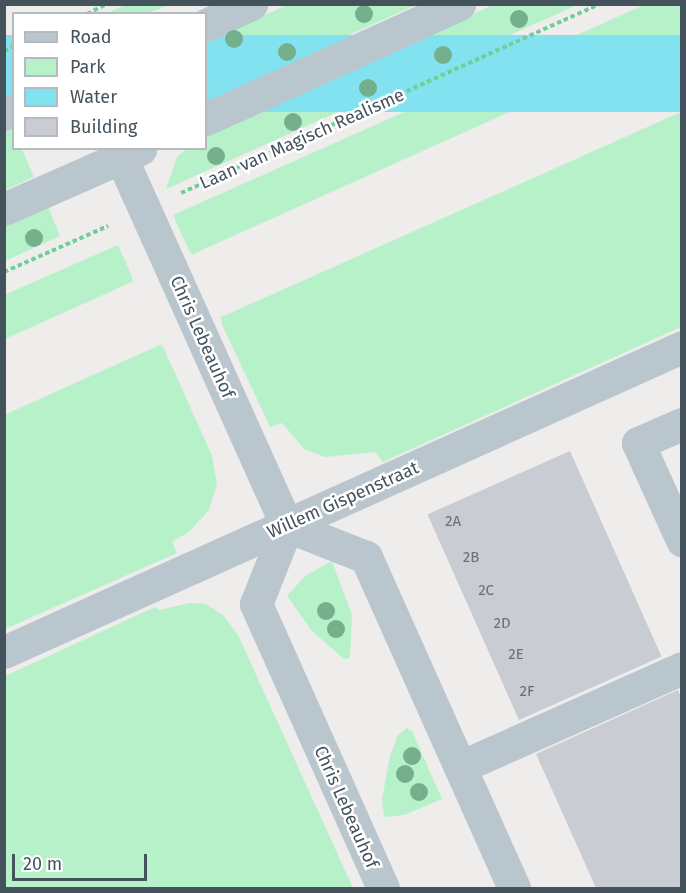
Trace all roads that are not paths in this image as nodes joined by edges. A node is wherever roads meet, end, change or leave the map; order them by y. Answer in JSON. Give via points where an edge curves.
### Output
{"nodes":[{"id":1,"x":251,"y":4,"type":"edge"},
{"id":2,"x":459,"y":4,"type":"edge"},
{"id":3,"x":207,"y":25,"type":"edge"},
{"id":4,"x":207,"y":119,"type":"edge"},
{"id":5,"x":126,"y":152,"type":"edge"},
{"id":6,"x":4,"y":209,"type":"edge"},
{"id":7,"x":681,"y":347,"type":"edge"},
{"id":8,"x":681,"y":424,"type":"edge"},
{"id":9,"x":287,"y":526,"type":"junction"},
{"id":10,"x":681,"y":540,"type":"edge"},
{"id":11,"x":4,"y":652,"type":"edge"},
{"id":12,"x":681,"y":668,"type":"edge"},
{"id":13,"x":460,"y":767,"type":"junction"},
{"id":14,"x":383,"y":888,"type":"edge"},
{"id":15,"x":514,"y":888,"type":"edge"}],
"edges":[{"from":1,"to":3,"type":"street"},
{"from":2,"to":4,"type":"street"},
{"from":5,"to":6,"type":"street"},
{"from":5,"to":9,"type":"street","name":"Chris Lebeauhof","via":[[150,223]]},
{"from":7,"to":9,"type":"street","name":"Willem Gispenstraat"},
{"from":8,"to":10,"type":"street","via":[[638,443]]},
{"from":9,"to":11,"type":"street","name":"Willem Gispenstraat"},
{"from":9,"to":13,"type":"street","via":[[366,557]]},
{"from":9,"to":14,"type":"street","name":"Chris Lebeauhof","via":[[256,604]]},
{"from":12,"to":13,"type":"street"},
{"from":13,"to":15,"type":"street"}]}
